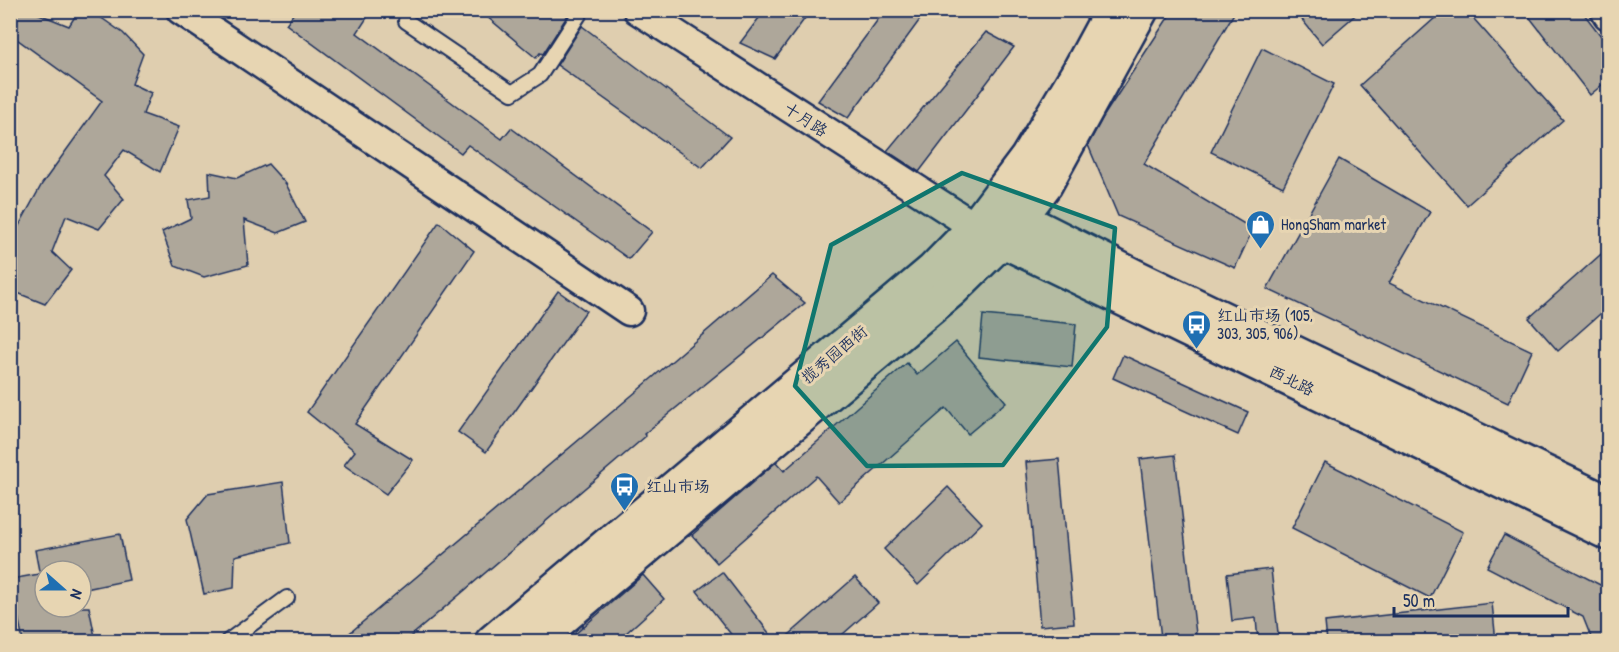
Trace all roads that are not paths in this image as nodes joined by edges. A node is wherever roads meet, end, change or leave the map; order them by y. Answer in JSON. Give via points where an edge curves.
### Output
{"nodes":[{"id":1,"x":181,"y":10,"type":"edge"},
{"id":2,"x":582,"y":10,"type":"edge"},
{"id":3,"x":638,"y":10,"type":"edge"},
{"id":4,"x":1112,"y":10,"type":"edge"},
{"id":5,"x":1140,"y":10,"type":"edge"},
{"id":6,"x":1605,"y":10,"type":"edge"},
{"id":7,"x":1608,"y":15,"type":"edge"},
{"id":8,"x":406,"y":21,"type":"dead end"},
{"id":9,"x":998,"y":223,"type":"junction"},
{"id":10,"x":630,"y":311,"type":"dead end"},
{"id":11,"x":1608,"y":503,"type":"edge"},
{"id":12,"x":1608,"y":532,"type":"edge"},
{"id":13,"x":287,"y":598,"type":"dead end"},
{"id":14,"x":227,"y":642,"type":"edge"},
{"id":15,"x":492,"y":642,"type":"edge"},
{"id":16,"x":534,"y":642,"type":"edge"}],
"edges":[{"from":1,"to":10,"type":"street"},
{"from":2,"to":8,"type":"lane","via":[[540,75],[512,93]]},
{"from":3,"to":9,"type":"street","name":"十月路"},
{"from":4,"to":9,"type":"street","name":"揽秀园西街","via":[[1027,158]]},
{"from":5,"to":9,"type":"street","name":"揽秀园西街","via":[[1045,185]]},
{"from":6,"to":7,"type":"street"},
{"from":9,"to":11,"type":"street","name":"西北路","via":[[1134,276]]},
{"from":9,"to":12,"type":"street","name":"西北路"},
{"from":9,"to":15,"type":"street","name":"揽秀园西街","via":[[933,270]]},
{"from":9,"to":16,"type":"street","name":"揽秀园西街","via":[[952,290]]},
{"from":13,"to":14,"type":"lane"}]}
